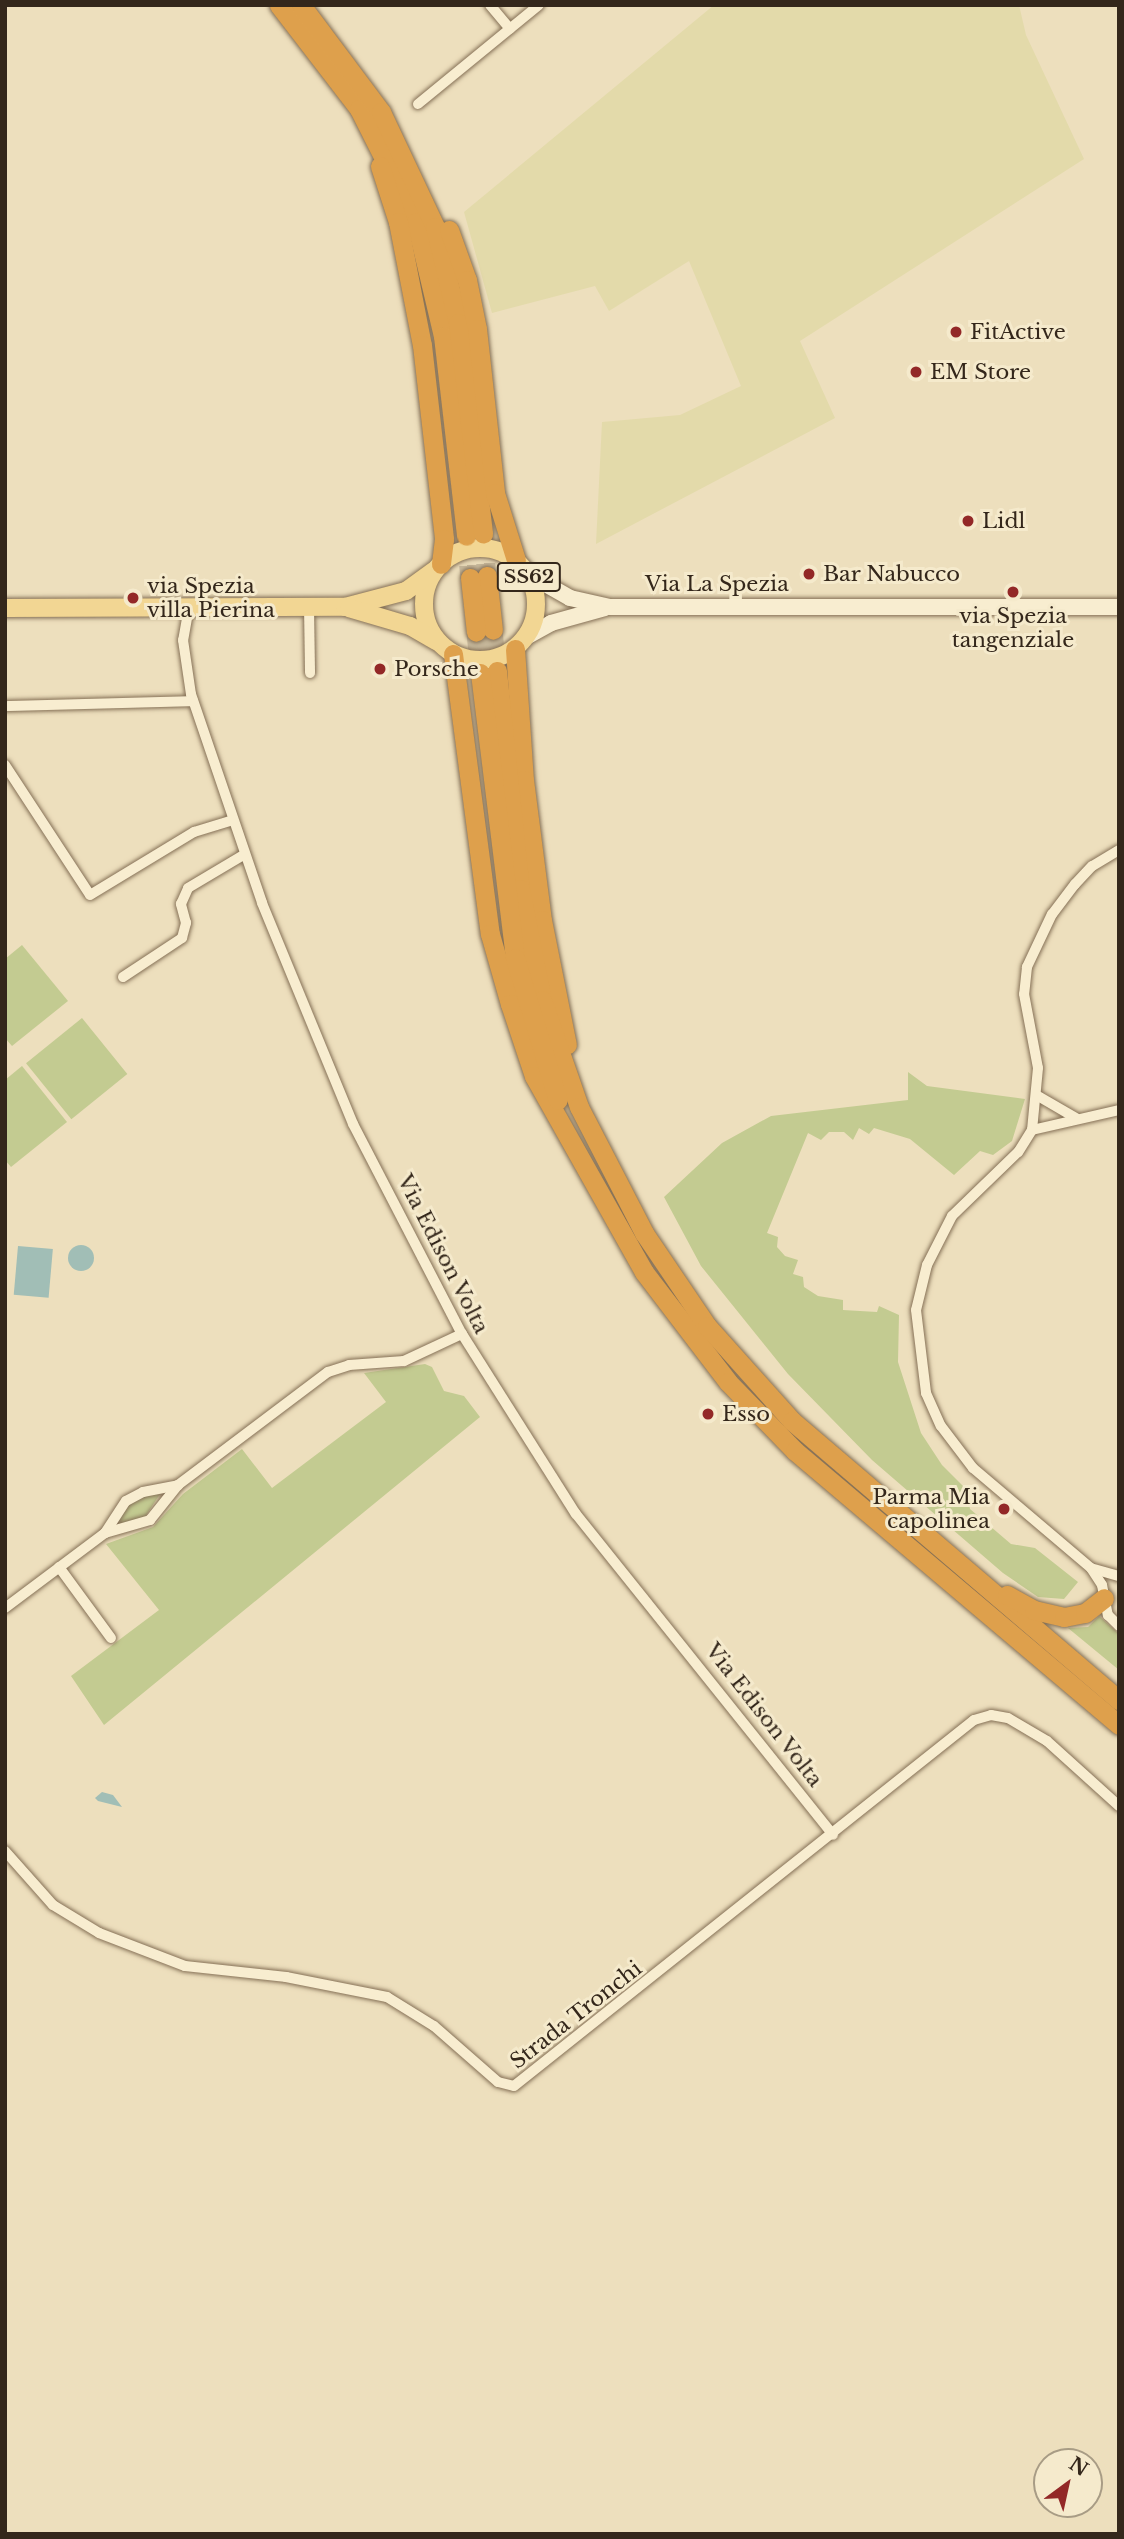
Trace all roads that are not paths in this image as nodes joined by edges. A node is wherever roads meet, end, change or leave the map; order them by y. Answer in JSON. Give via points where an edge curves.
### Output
{"nodes":[{"id":1,"x":279,"y":5,"type":"edge"},
{"id":2,"x":301,"y":5,"type":"edge"},
{"id":3,"x":490,"y":5,"type":"edge"},
{"id":4,"x":539,"y":5,"type":"edge"},
{"id":5,"x":510,"y":29,"type":"junction"},
{"id":6,"x":351,"y":81,"type":"junction"},
{"id":7,"x":418,"y":104,"type":"dead end"},
{"id":8,"x":474,"y":535,"type":"tunnel mouth"},
{"id":9,"x":438,"y":567,"type":"junction"},
{"id":10,"x":522,"y":567,"type":"junction"},
{"id":11,"x":479,"y":577,"type":"tunnel mouth"},
{"id":12,"x":189,"y":607,"type":"junction"},
{"id":13,"x":309,"y":607,"type":"junction"},
{"id":14,"x":345,"y":607,"type":"junction"},
{"id":15,"x":610,"y":607,"type":"junction"},
{"id":16,"x":1119,"y":607,"type":"edge"},
{"id":17,"x":5,"y":608,"type":"edge"},
{"id":18,"x":484,"y":631,"type":"tunnel mouth"},
{"id":19,"x":520,"y":643,"type":"junction"},
{"id":20,"x":446,"y":649,"type":"junction"},
{"id":21,"x":310,"y":673,"type":"dead end"},
{"id":22,"x":193,"y":701,"type":"junction"},
{"id":23,"x":5,"y":706,"type":"edge"},
{"id":24,"x":5,"y":765,"type":"edge"},
{"id":25,"x":233,"y":820,"type":"junction"},
{"id":26,"x":1119,"y":850,"type":"edge"},
{"id":27,"x":244,"y":854,"type":"junction"},
{"id":28,"x":123,"y":977,"type":"dead end"},
{"id":29,"x":1038,"y":1096,"type":"junction"},
{"id":30,"x":579,"y":1107,"type":"junction"},
{"id":31,"x":1119,"y":1110,"type":"edge"},
{"id":32,"x":1076,"y":1118,"type":"junction"},
{"id":33,"x":1032,"y":1130,"type":"junction"},
{"id":34,"x":584,"y":1166,"type":"junction"},
{"id":35,"x":462,"y":1334,"type":"junction"},
{"id":36,"x":178,"y":1485,"type":"junction"},
{"id":37,"x":888,"y":1506,"type":"junction"},
{"id":38,"x":105,"y":1533,"type":"junction"},
{"id":39,"x":59,"y":1567,"type":"junction"},
{"id":40,"x":1091,"y":1568,"type":"junction"},
{"id":41,"x":1119,"y":1576,"type":"edge"},
{"id":42,"x":1104,"y":1597,"type":"junction"},
{"id":43,"x":5,"y":1608,"type":"edge"},
{"id":44,"x":1119,"y":1626,"type":"edge"},
{"id":45,"x":111,"y":1638,"type":"dead end"},
{"id":46,"x":1119,"y":1700,"type":"edge"},
{"id":47,"x":1119,"y":1725,"type":"edge"},
{"id":48,"x":1119,"y":1806,"type":"edge"},
{"id":49,"x":833,"y":1835,"type":"junction"},
{"id":50,"x":5,"y":1852,"type":"edge"}],
"edges":[{"from":1,"to":6,"type":"highway"},
{"from":2,"to":6,"type":"highway"},
{"from":3,"to":5,"type":"street"},
{"from":4,"to":5,"type":"street"},
{"from":5,"to":7,"type":"street"},
{"from":6,"to":8,"type":"highway","via":[[394,172],[428,264]]},
{"from":6,"to":9,"type":"highway","via":[[398,222],[422,345],[444,539]]},
{"from":6,"to":10,"type":"highway","via":[[385,108],[418,164],[467,280],[477,328],[495,493]]},
{"from":9,"to":10,"type":"main road","name":"Via La Spezia","number":"SS62","via":[[463,550],[482,547]]},
{"from":9,"to":14,"type":"main road","name":"Via La Spezia","via":[[406,591]]},
{"from":9,"to":20,"type":"main road","via":[[424,600],[430,631]]},
{"from":10,"to":15,"type":"main road","name":"Via La Spezia","number":"SS62","via":[[570,598]]},
{"from":10,"to":19,"type":"main road","number":"SS62","via":[[537,606]]},
{"from":11,"to":18,"type":"highway"},
{"from":12,"to":13,"type":"main road","name":"Via La Spezia"},
{"from":12,"to":17,"type":"main road","name":"Via La Spezia"},
{"from":12,"to":22,"type":"street","name":"Via Edison Volta","via":[[183,640]]},
{"from":13,"to":14,"type":"main road","name":"Via La Spezia"},
{"from":13,"to":21,"type":"street"},
{"from":14,"to":20,"type":"main road","name":"Via La Spezia","via":[[410,626]]},
{"from":15,"to":16,"type":"main road","name":"Via La Spezia","number":"SS62"},
{"from":15,"to":19,"type":"main road","name":"Via La Spezia","number":"SS62","via":[[551,623]]},
{"from":19,"to":20,"type":"main road","name":"Via La Spezia","number":"SS62","via":[[485,660]]},
{"from":19,"to":30,"type":"highway","via":[[524,780],[542,920],[579,1085]]},
{"from":20,"to":34,"type":"highway","via":[[490,934],[534,1076]]},
{"from":22,"to":23,"type":"street"},
{"from":22,"to":25,"type":"street","name":"Via Edison Volta"},
{"from":24,"to":25,"type":"street","via":[[90,895],[194,832]]},
{"from":25,"to":27,"type":"street","name":"Via Edison Volta"},
{"from":26,"to":29,"type":"street","via":[[1092,866],[1075,884],[1052,914],[1027,967],[1024,994],[1038,1055]]},
{"from":27,"to":28,"type":"street","via":[[188,888],[181,904],[186,923],[182,938]]},
{"from":27,"to":35,"type":"street","name":"Via Edison Volta","via":[[305,1015],[353,1124]]},
{"from":29,"to":32,"type":"street"},
{"from":29,"to":33,"type":"street"},
{"from":30,"to":34,"type":"highway","via":[[550,1028],[529,945],[489,672],[516,965],[528,1014]]},
{"from":30,"to":37,"type":"highway","via":[[636,1221],[708,1326],[797,1426]]},
{"from":31,"to":32,"type":"street"},
{"from":32,"to":33,"type":"street"},
{"from":33,"to":40,"type":"street","via":[[1018,1152],[965,1201],[941,1235],[927,1265],[916,1310],[917,1350],[933,1411],[962,1455]]},
{"from":34,"to":47,"type":"highway","via":[[644,1272],[728,1382],[795,1451]]},
{"from":35,"to":36,"type":"street","via":[[404,1361],[333,1370]]},
{"from":35,"to":49,"type":"street","name":"Via Edison Volta","via":[[576,1514]]},
{"from":36,"to":38,"type":"street","via":[[147,1522]]},
{"from":36,"to":38,"type":"street","via":[[129,1499]]},
{"from":37,"to":42,"type":"highway","via":[[1034,1610],[1074,1616]]},
{"from":37,"to":46,"type":"highway"},
{"from":38,"to":39,"type":"street"},
{"from":39,"to":43,"type":"street"},
{"from":39,"to":45,"type":"street"},
{"from":40,"to":41,"type":"street"},
{"from":40,"to":42,"type":"street"},
{"from":41,"to":42,"type":"street"},
{"from":42,"to":44,"type":"street","via":[[1108,1615]]},
{"from":48,"to":49,"type":"street","name":"Strada Tronchi","via":[[1048,1741],[1008,1718],[991,1715],[974,1720]]},
{"from":49,"to":50,"type":"street","name":"Strada Tronchi","via":[[514,2086],[498,2082],[434,2026],[387,1997],[286,1977],[185,1966],[99,1933],[53,1905]]}]}
